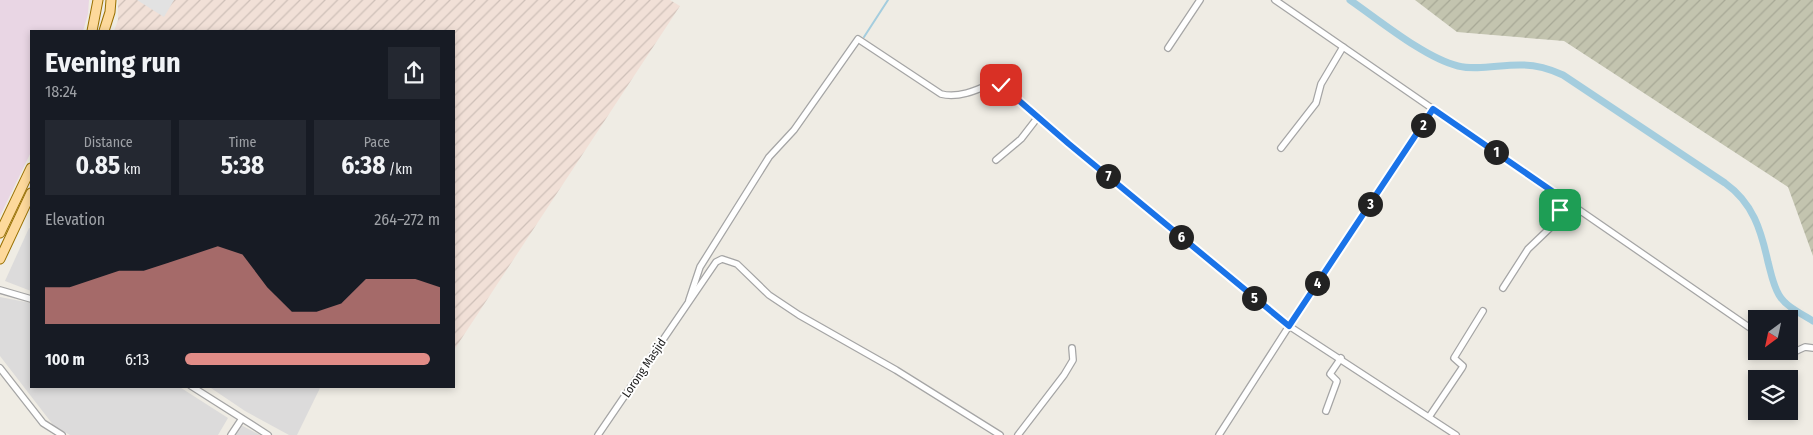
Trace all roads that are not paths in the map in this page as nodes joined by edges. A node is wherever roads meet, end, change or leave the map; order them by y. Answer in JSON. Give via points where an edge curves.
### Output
{"nodes":[{"id":1,"x":98,"y":0,"type":"edge"},
{"id":2,"x":111,"y":0,"type":"edge"},
{"id":3,"x":1200,"y":0,"type":"edge"},
{"id":4,"x":1275,"y":0,"type":"edge"},
{"id":5,"x":92,"y":30,"type":"edge"},
{"id":6,"x":104,"y":30,"type":"edge"},
{"id":7,"x":1343,"y":47,"type":"junction"},
{"id":8,"x":1168,"y":48,"type":"dead end"},
{"id":9,"x":1433,"y":109,"type":"junction"},
{"id":10,"x":1038,"y":117,"type":"junction"},
{"id":11,"x":1281,"y":148,"type":"dead end"},
{"id":12,"x":996,"y":160,"type":"dead end"},
{"id":13,"x":30,"y":170,"type":"edge"},
{"id":14,"x":30,"y":194,"type":"edge"},
{"id":15,"x":1565,"y":200,"type":"junction"},
{"id":16,"x":0,"y":233,"type":"edge"},
{"id":17,"x":0,"y":259,"type":"edge"},
{"id":18,"x":1503,"y":288,"type":"dead end"},
{"id":19,"x":0,"y":290,"type":"edge"},
{"id":20,"x":30,"y":299,"type":"edge"},
{"id":21,"x":689,"y":300,"type":"junction"},
{"id":22,"x":1484,"y":311,"type":"dead end"},
{"id":23,"x":1289,"y":326,"type":"junction"},
{"id":24,"x":1748,"y":326,"type":"edge"},
{"id":25,"x":1072,"y":348,"type":"dead end"},
{"id":26,"x":1813,"y":348,"type":"edge"},
{"id":27,"x":1798,"y":350,"type":"edge"},
{"id":28,"x":1340,"y":358,"type":"junction"},
{"id":29,"x":0,"y":368,"type":"edge"},
{"id":30,"x":195,"y":388,"type":"edge"},
{"id":31,"x":1326,"y":411,"type":"dead end"},
{"id":32,"x":1429,"y":417,"type":"junction"},
{"id":33,"x":241,"y":420,"type":"junction"},
{"id":34,"x":62,"y":435,"type":"edge"},
{"id":35,"x":231,"y":435,"type":"edge"},
{"id":36,"x":268,"y":435,"type":"edge"},
{"id":37,"x":598,"y":435,"type":"edge"},
{"id":38,"x":1000,"y":435,"type":"edge"},
{"id":39,"x":1018,"y":435,"type":"edge"},
{"id":40,"x":1220,"y":435,"type":"edge"},
{"id":41,"x":1456,"y":435,"type":"edge"}],
"edges":[{"from":1,"to":5,"type":"main road"},
{"from":2,"to":6,"type":"main road"},
{"from":3,"to":8,"type":"street"},
{"from":4,"to":7,"type":"street"},
{"from":7,"to":9,"type":"street"},
{"from":7,"to":11,"type":"street","via":[[1321,84],[1316,103]]},
{"from":9,"to":15,"type":"street"},
{"from":9,"to":23,"type":"street"},
{"from":10,"to":12,"type":"street","via":[[1021,139]]},
{"from":10,"to":21,"type":"street","via":[[995,82],[962,94],[941,94],[858,39],[794,130],[769,157],[700,268]]},
{"from":10,"to":23,"type":"street"},
{"from":13,"to":16,"type":"main road"},
{"from":14,"to":17,"type":"main road"},
{"from":15,"to":18,"type":"street","via":[[1550,228],[1528,249]]},
{"from":15,"to":24,"type":"street"},
{"from":19,"to":20,"type":"street"},
{"from":21,"to":37,"type":"street","name":"Lorong Masjid"},
{"from":21,"to":38,"type":"street","via":[[716,262],[729,260],[769,295],[799,315]]},
{"from":22,"to":32,"type":"street","via":[[1454,358],[1462,368]]},
{"from":23,"to":28,"type":"street"},
{"from":23,"to":40,"type":"street"},
{"from":25,"to":39,"type":"street","via":[[1073,360],[1064,375]]},
{"from":26,"to":27,"type":"street"},
{"from":28,"to":31,"type":"street","via":[[1330,374],[1337,380]]},
{"from":28,"to":32,"type":"street"},
{"from":29,"to":34,"type":"street","via":[[39,418]]},
{"from":30,"to":33,"type":"street"},
{"from":32,"to":41,"type":"street"},
{"from":33,"to":35,"type":"street"},
{"from":33,"to":36,"type":"street"}]}
